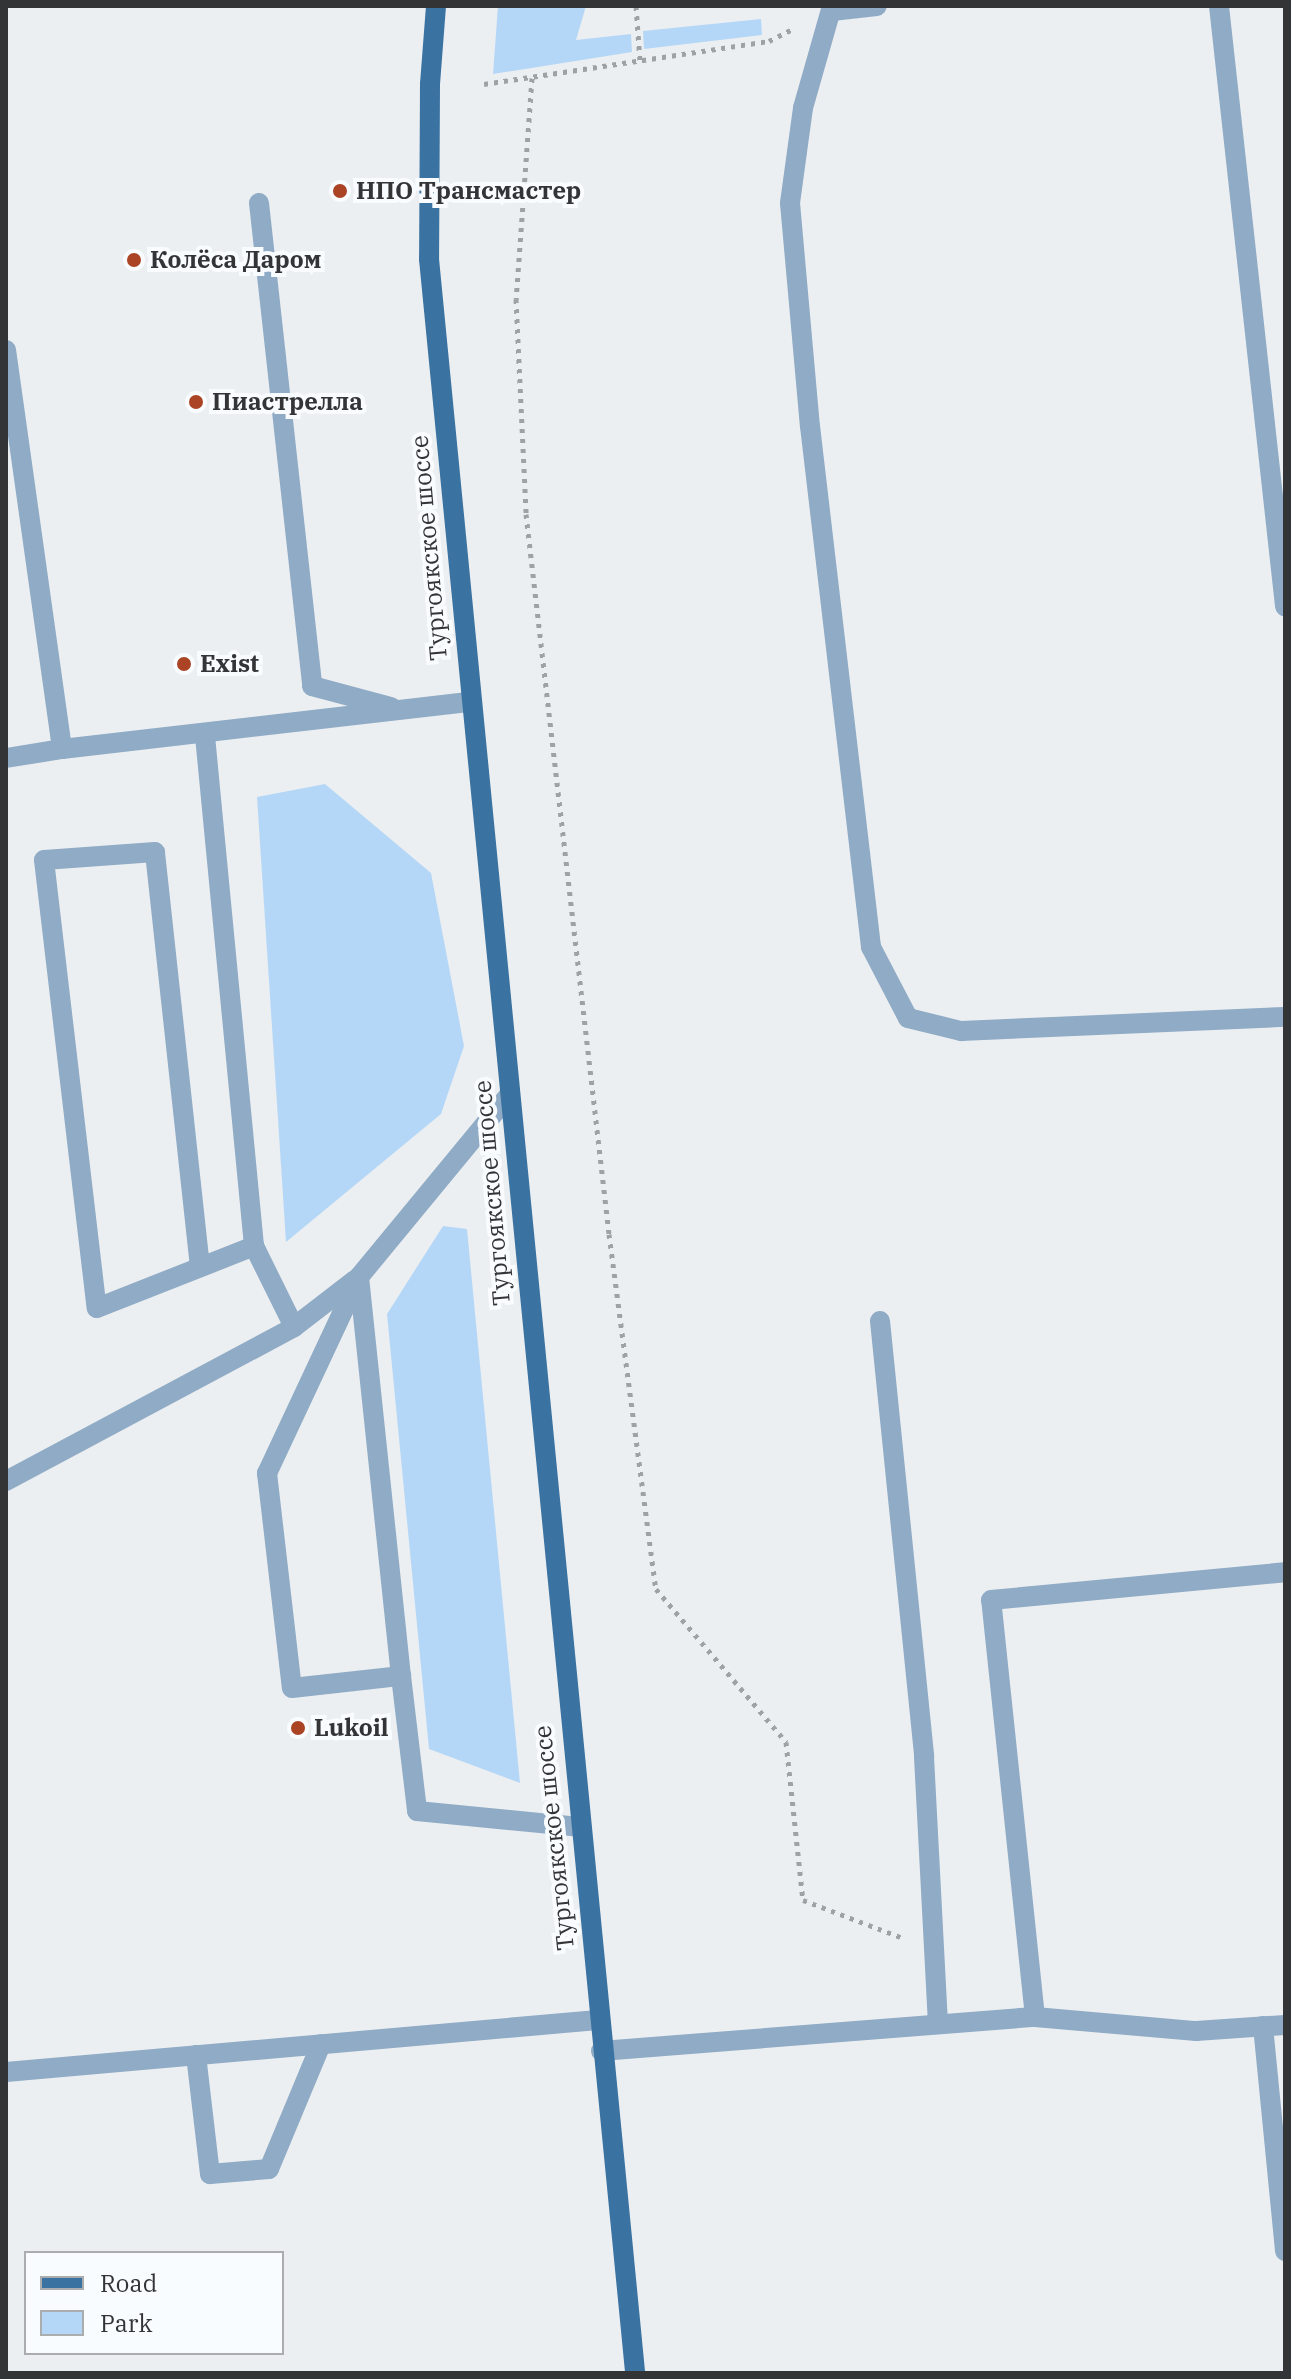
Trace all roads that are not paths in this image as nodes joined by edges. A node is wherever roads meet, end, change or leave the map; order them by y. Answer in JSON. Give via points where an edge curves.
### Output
{"nodes":[{"id":1,"x":436,"y":6,"type":"edge"},
{"id":2,"x":877,"y":6,"type":"edge"},
{"id":3,"x":1219,"y":6,"type":"edge"},
{"id":4,"x":832,"y":8,"type":"edge"},
{"id":5,"x":259,"y":203,"type":"dead end"},
{"id":6,"x":6,"y":350,"type":"edge"},
{"id":7,"x":1285,"y":606,"type":"edge"},
{"id":8,"x":470,"y":702,"type":"junction"},
{"id":9,"x":403,"y":710,"type":"junction"},
{"id":10,"x":205,"y":736,"type":"junction"},
{"id":11,"x":62,"y":749,"type":"junction"},
{"id":12,"x":6,"y":758,"type":"edge"},
{"id":13,"x":1285,"y":1017,"type":"edge"},
{"id":14,"x":509,"y":1095,"type":"junction"},
{"id":15,"x":254,"y":1246,"type":"junction"},
{"id":16,"x":200,"y":1267,"type":"junction"},
{"id":17,"x":359,"y":1277,"type":"junction"},
{"id":18,"x":880,"y":1321,"type":"dead end"},
{"id":19,"x":294,"y":1327,"type":"junction"},
{"id":20,"x":6,"y":1481,"type":"edge"},
{"id":21,"x":1285,"y":1572,"type":"edge"},
{"id":22,"x":401,"y":1676,"type":"junction"},
{"id":23,"x":579,"y":1827,"type":"junction"},
{"id":24,"x":1035,"y":2017,"type":"junction"},
{"id":25,"x":598,"y":2020,"type":"junction"},
{"id":26,"x":938,"y":2021,"type":"junction"},
{"id":27,"x":1285,"y":2025,"type":"edge"},
{"id":28,"x":1263,"y":2026,"type":"junction"},
{"id":29,"x":321,"y":2044,"type":"junction"},
{"id":30,"x":601,"y":2051,"type":"junction"},
{"id":31,"x":196,"y":2055,"type":"junction"},
{"id":32,"x":6,"y":2072,"type":"edge"},
{"id":33,"x":1285,"y":2251,"type":"edge"},
{"id":34,"x":635,"y":2373,"type":"edge"}],
"edges":[{"from":1,"to":8,"type":"main road","name":"Тургоякское шоссе","via":[[429,259]]},
{"from":2,"to":4,"type":"lane"},
{"from":3,"to":7,"type":"lane"},
{"from":4,"to":13,"type":"lane","via":[[803,108],[790,203],[810,426],[871,947],[908,1018],[961,1031]]},
{"from":5,"to":9,"type":"lane","via":[[312,686]]},
{"from":6,"to":11,"type":"lane"},
{"from":8,"to":9,"type":"lane"},
{"from":8,"to":14,"type":"main road","name":"Тургоякское шоссе"},
{"from":9,"to":10,"type":"lane"},
{"from":10,"to":11,"type":"lane"},
{"from":10,"to":15,"type":"lane"},
{"from":11,"to":12,"type":"lane"},
{"from":14,"to":17,"type":"lane"},
{"from":14,"to":23,"type":"main road","name":"Тургоякское шоссе"},
{"from":15,"to":16,"type":"lane"},
{"from":15,"to":19,"type":"lane"},
{"from":16,"to":16,"type":"lane","via":[[97,1308],[44,860],[155,852]]},
{"from":17,"to":19,"type":"lane"},
{"from":17,"to":22,"type":"lane"},
{"from":17,"to":22,"type":"lane","via":[[267,1473],[292,1688]]},
{"from":18,"to":26,"type":"lane","via":[[924,1757]]},
{"from":19,"to":20,"type":"lane"},
{"from":21,"to":24,"type":"lane","via":[[991,1600]]},
{"from":22,"to":23,"type":"lane","via":[[417,1811]]},
{"from":23,"to":25,"type":"main road","name":"Тургоякское шоссе"},
{"from":24,"to":26,"type":"lane"},
{"from":24,"to":28,"type":"lane","via":[[1196,2031]]},
{"from":25,"to":29,"type":"lane"},
{"from":25,"to":30,"type":"main road","name":"Тургоякское шоссе"},
{"from":26,"to":30,"type":"lane"},
{"from":27,"to":28,"type":"lane"},
{"from":28,"to":33,"type":"lane"},
{"from":29,"to":31,"type":"lane"},
{"from":29,"to":31,"type":"lane","via":[[269,2169],[210,2174]]},
{"from":30,"to":34,"type":"main road","name":"Тургоякское шоссе"},
{"from":31,"to":32,"type":"lane"}]}
